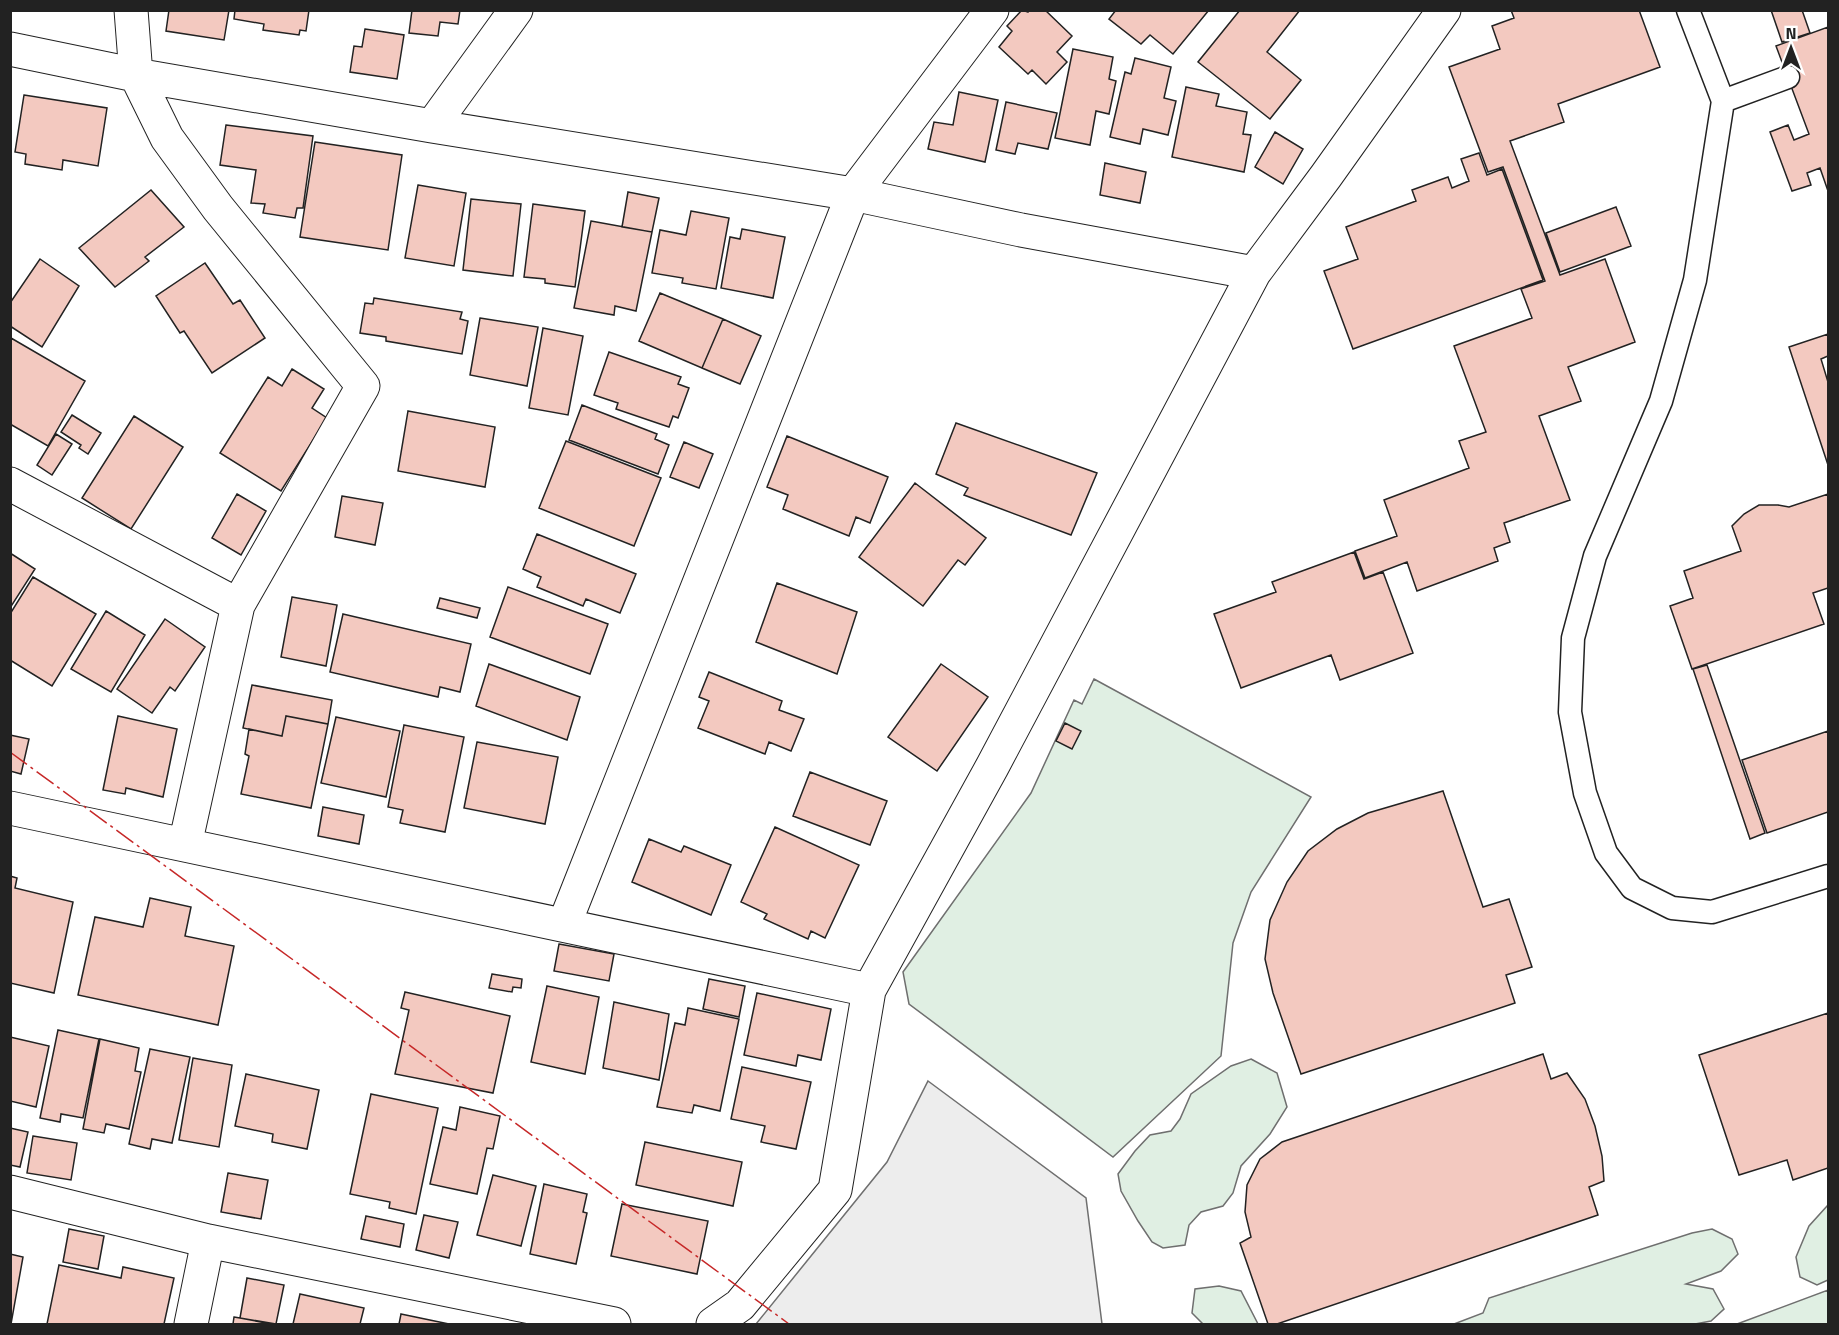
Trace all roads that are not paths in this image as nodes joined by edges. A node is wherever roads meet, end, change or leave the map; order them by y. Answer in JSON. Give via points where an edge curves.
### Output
{"nodes":[{"id":1,"x":131,"y":10,"type":"edge"},
{"id":2,"x":516,"y":10,"type":"edge"},
{"id":3,"x":992,"y":10,"type":"edge"},
{"id":4,"x":1444,"y":10,"type":"edge"},
{"id":5,"x":1689,"y":10,"type":"edge"},
{"id":6,"x":10,"y":49,"type":"edge"},
{"id":7,"x":136,"y":75,"type":"junction"},
{"id":8,"x":1788,"y":77,"type":"dead end"},
{"id":9,"x":1723,"y":101,"type":"junction"},
{"id":10,"x":432,"y":126,"type":"junction"},
{"id":11,"x":853,"y":194,"type":"junction"},
{"id":12,"x":1254,"y":273,"type":"junction"},
{"id":13,"x":10,"y":484,"type":"edge"},
{"id":14,"x":238,"y":605,"type":"junction"},
{"id":15,"x":10,"y":808,"type":"edge"},
{"id":16,"x":185,"y":845,"type":"junction"},
{"id":17,"x":1828,"y":876,"type":"edge"},
{"id":18,"x":564,"y":925,"type":"junction"},
{"id":19,"x":869,"y":990,"type":"junction"},
{"id":20,"x":10,"y":1192,"type":"edge"},
{"id":21,"x":207,"y":1241,"type":"junction"},
{"id":22,"x":191,"y":1324,"type":"edge"},
{"id":23,"x":614,"y":1324,"type":"edge"},
{"id":24,"x":713,"y":1324,"type":"edge"}],
"edges":[{"from":1,"to":7,"type":"street"},
{"from":2,"to":10,"type":"street"},
{"from":3,"to":11,"type":"street"},
{"from":4,"to":12,"type":"street"},
{"from":5,"to":9,"type":"lane"},
{"from":6,"to":7,"type":"street"},
{"from":7,"to":10,"type":"street"},
{"from":7,"to":14,"type":"street","via":[[167,138],[218,208],[363,386]]},
{"from":8,"to":9,"type":"lane"},
{"from":9,"to":17,"type":"lane","via":[[1695,280],[1661,401],[1595,556],[1573,638],[1570,712],[1585,793],[1606,853],[1632,888],[1672,908],[1712,912]]},
{"from":10,"to":11,"type":"street"},
{"from":11,"to":12,"type":"street"},
{"from":11,"to":18,"type":"street"},
{"from":12,"to":19,"type":"street"},
{"from":13,"to":14,"type":"street"},
{"from":14,"to":16,"type":"street"},
{"from":15,"to":16,"type":"street"},
{"from":16,"to":18,"type":"street"},
{"from":18,"to":19,"type":"street"},
{"from":19,"to":24,"type":"street","via":[[835,1190],[740,1305]]},
{"from":20,"to":21,"type":"street"},
{"from":21,"to":22,"type":"street"},
{"from":21,"to":23,"type":"street"}]}
